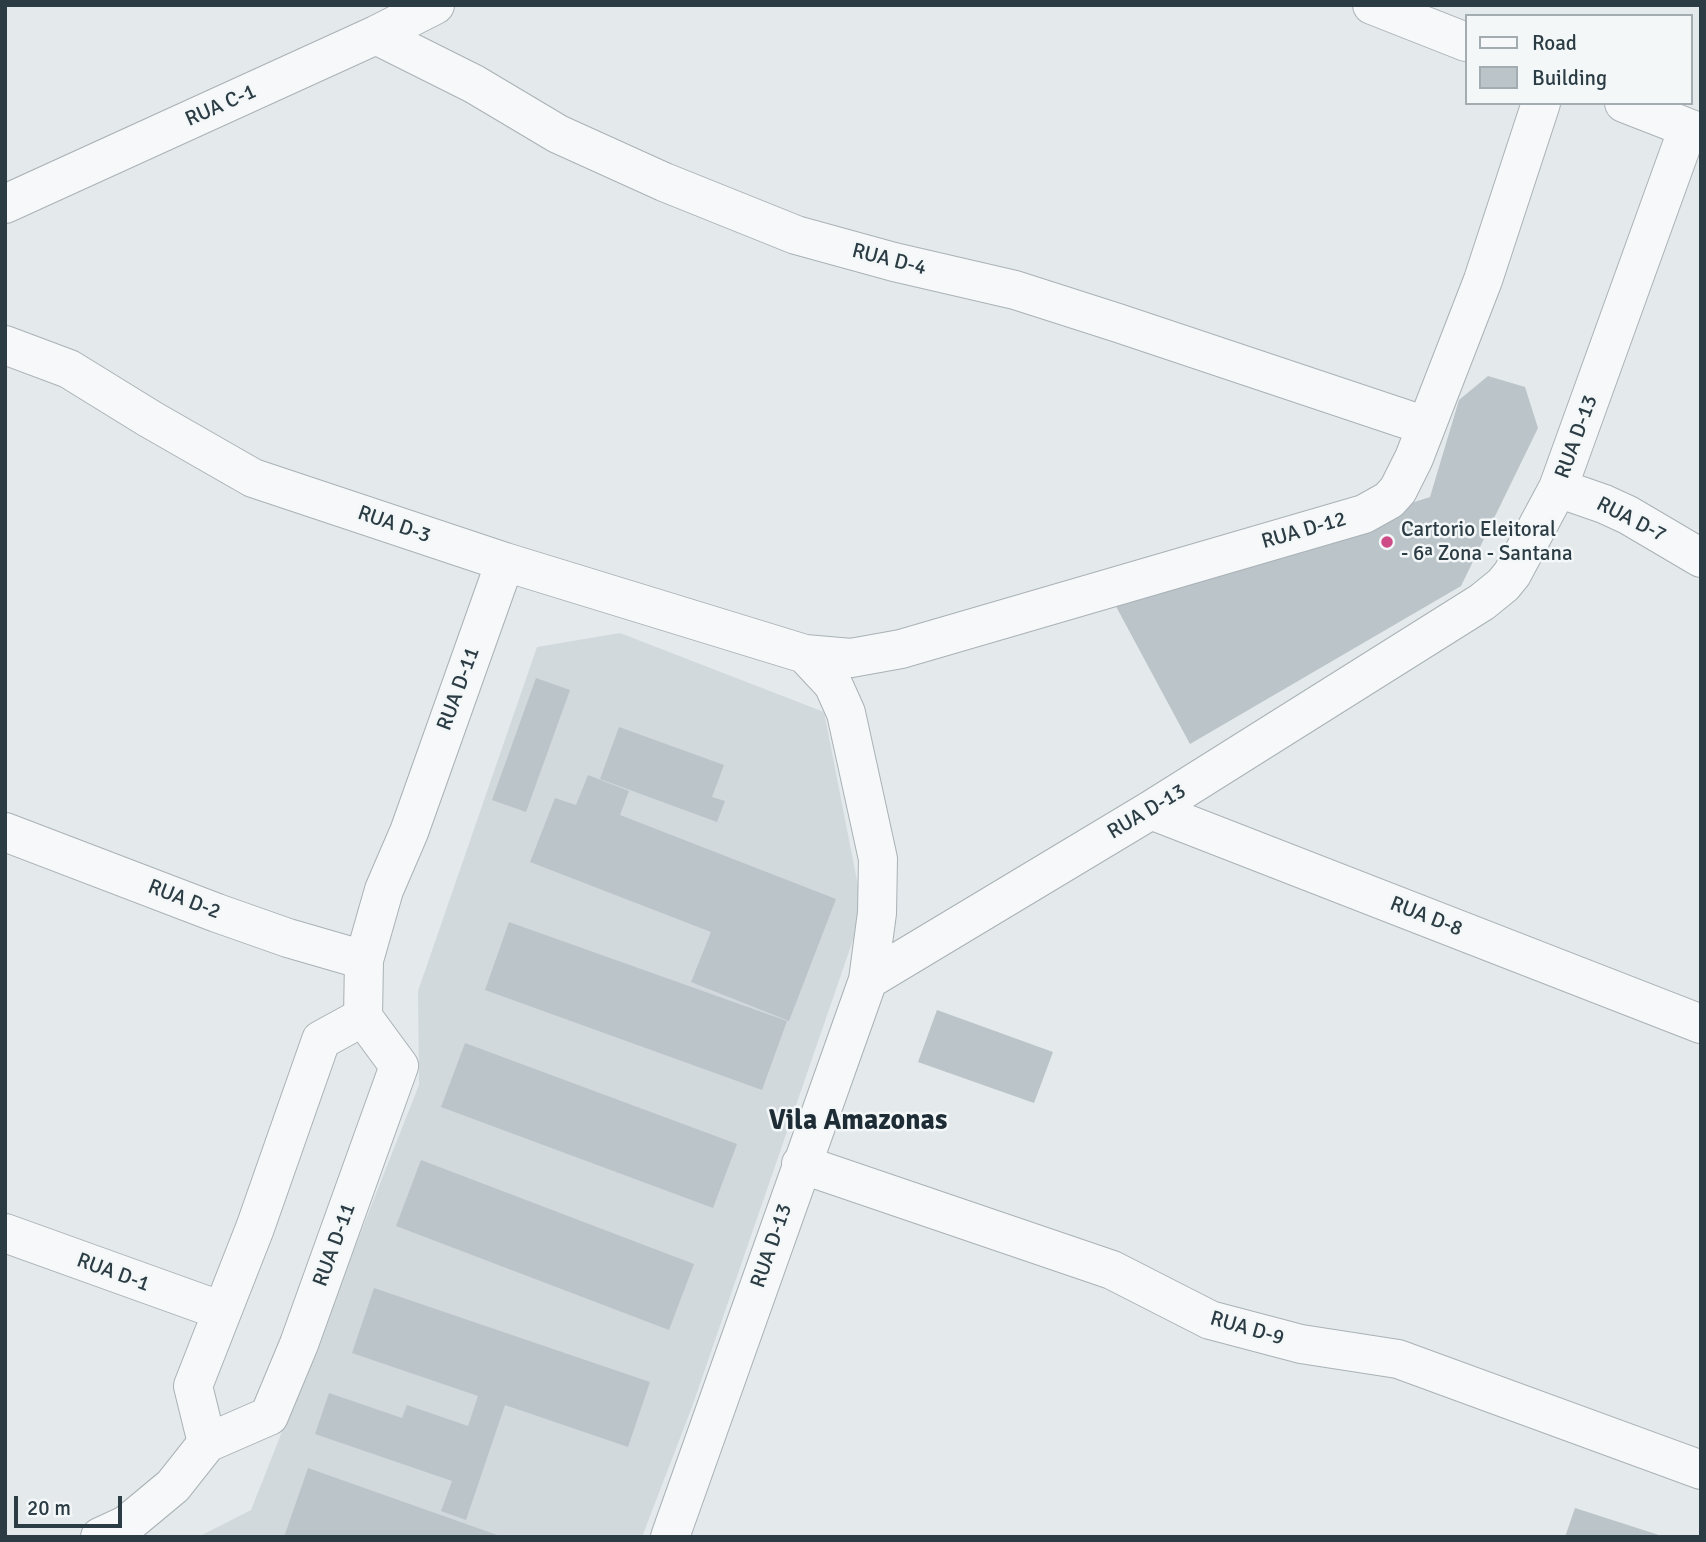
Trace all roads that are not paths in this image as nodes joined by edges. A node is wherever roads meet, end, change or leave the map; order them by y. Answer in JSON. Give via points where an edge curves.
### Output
{"nodes":[{"id":1,"x":435,"y":5,"type":"edge"},
{"id":2,"x":1372,"y":5,"type":"edge"},
{"id":3,"x":376,"y":35,"type":"junction"},
{"id":4,"x":1464,"y":41,"type":"edge"},
{"id":5,"x":1540,"y":105,"type":"edge"},
{"id":6,"x":1629,"y":105,"type":"edge"},
{"id":7,"x":1694,"y":130,"type":"edge"},
{"id":8,"x":5,"y":204,"type":"edge"},
{"id":9,"x":5,"y":345,"type":"edge"},
{"id":10,"x":1426,"y":426,"type":"junction"},
{"id":11,"x":1558,"y":488,"type":"junction"},
{"id":12,"x":1701,"y":558,"type":"edge"},
{"id":13,"x":505,"y":562,"type":"junction"},
{"id":14,"x":805,"y":654,"type":"junction"},
{"id":15,"x":1151,"y":810,"type":"junction"},
{"id":16,"x":5,"y":832,"type":"edge"},
{"id":17,"x":364,"y":960,"type":"junction"},
{"id":18,"x":868,"y":980,"type":"junction"},
{"id":19,"x":363,"y":1017,"type":"junction"},
{"id":20,"x":1701,"y":1024,"type":"edge"},
{"id":21,"x":801,"y":1164,"type":"junction"},
{"id":22,"x":5,"y":1233,"type":"edge"},
{"id":23,"x":222,"y":1311,"type":"junction"},
{"id":24,"x":207,"y":1443,"type":"junction"},
{"id":25,"x":1701,"y":1470,"type":"edge"},
{"id":26,"x":100,"y":1537,"type":"edge"},
{"id":27,"x":670,"y":1537,"type":"edge"}],
"edges":[{"from":1,"to":3,"type":"street","name":"RUA C-1"},
{"from":2,"to":4,"type":"street"},
{"from":3,"to":8,"type":"street","name":"RUA C-1"},
{"from":3,"to":10,"type":"street","name":"RUA D-4","via":[[474,84],[558,134],[796,235],[1015,290]]},
{"from":5,"to":10,"type":"street","name":"RUA D-12","via":[[1483,279]]},
{"from":6,"to":7,"type":"street"},
{"from":7,"to":11,"type":"street","name":"RUA D-13"},
{"from":9,"to":13,"type":"street","name":"RUA D-3","via":[[69,369],[253,478]]},
{"from":10,"to":14,"type":"street","name":"RUA D-12","via":[[1398,490],[1363,514],[901,649],[851,658]]},
{"from":11,"to":12,"type":"street","name":"RUA D-7","via":[[1628,515]]},
{"from":11,"to":15,"type":"street","name":"RUA D-13","via":[[1512,574],[1482,603]]},
{"from":13,"to":14,"type":"street","name":"RUA D-3"},
{"from":13,"to":17,"type":"street","name":"RUA D-11","via":[[384,890]]},
{"from":14,"to":18,"type":"street","via":[[832,684],[846,713],[878,859]]},
{"from":15,"to":18,"type":"street","name":"RUA D-13"},
{"from":15,"to":20,"type":"street","name":"RUA D-8"},
{"from":16,"to":17,"type":"street","name":"RUA D-2","via":[[217,913]]},
{"from":17,"to":19,"type":"street","name":"RUA D-11"},
{"from":18,"to":21,"type":"street","name":"RUA D-13"},
{"from":19,"to":23,"type":"street","via":[[321,1040]]},
{"from":19,"to":24,"type":"street","name":"RUA D-11","via":[[399,1066],[332,1255],[270,1416]]},
{"from":21,"to":25,"type":"street","name":"RUA D-9","via":[[1112,1270],[1210,1320],[1301,1344],[1398,1359]]},
{"from":21,"to":27,"type":"street","name":"RUA D-13"},
{"from":22,"to":23,"type":"street","name":"RUA D-1"},
{"from":23,"to":24,"type":"street","via":[[194,1386]]},
{"from":24,"to":26,"type":"street","name":"RUA D-11","via":[[173,1486],[125,1525]]}]}
